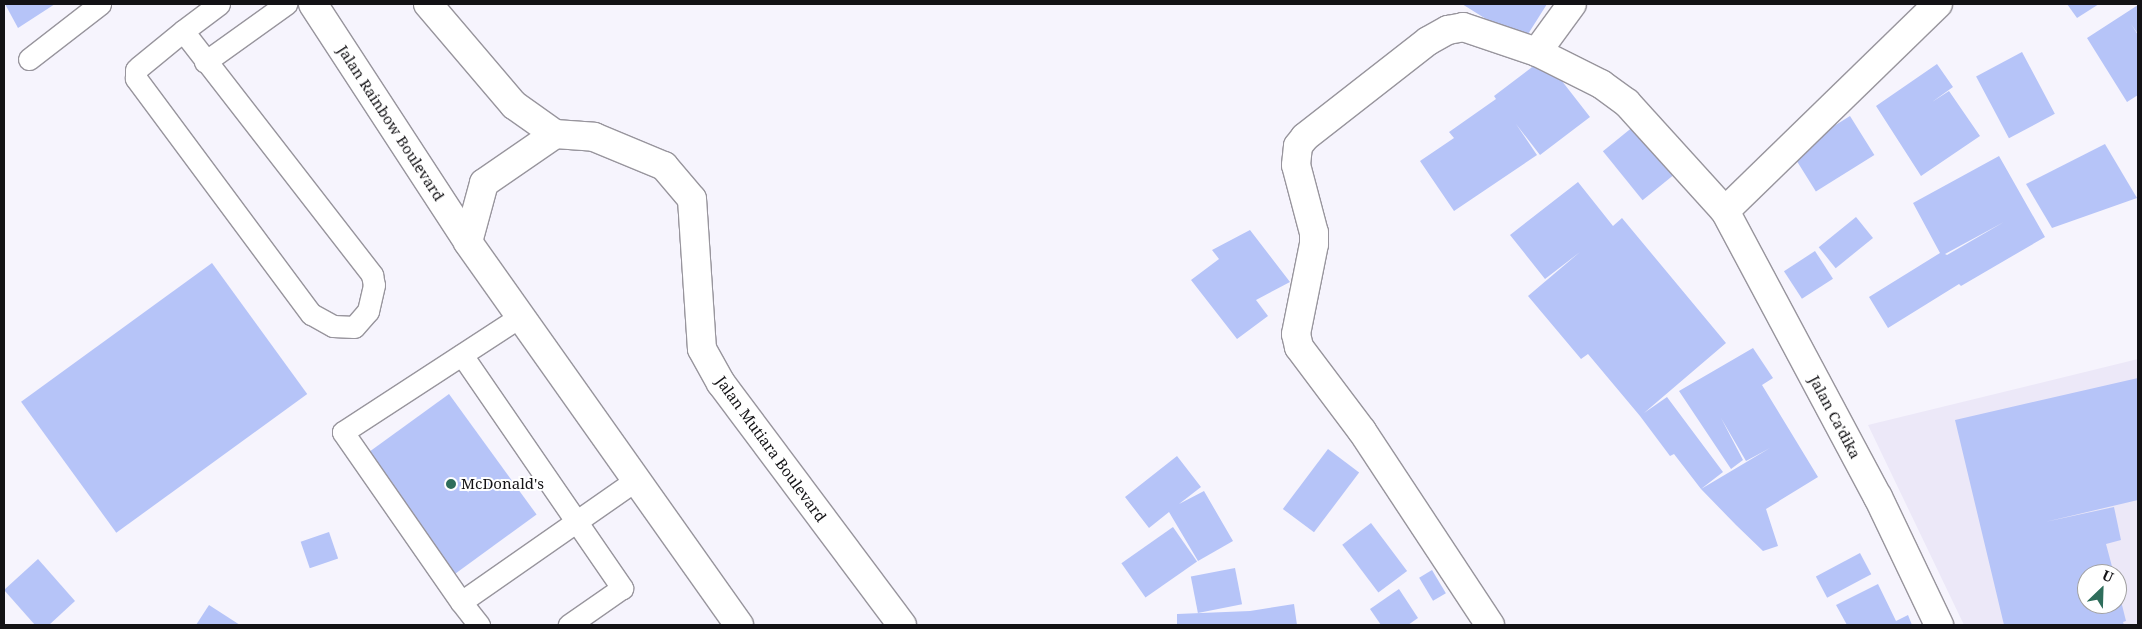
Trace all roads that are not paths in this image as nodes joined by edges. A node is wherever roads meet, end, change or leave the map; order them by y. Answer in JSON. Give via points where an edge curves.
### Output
{"nodes":[{"id":1,"x":100,"y":4,"type":"edge"},
{"id":2,"x":219,"y":4,"type":"edge"},
{"id":3,"x":286,"y":4,"type":"edge"},
{"id":4,"x":313,"y":4,"type":"edge"},
{"id":5,"x":428,"y":4,"type":"edge"},
{"id":6,"x":1572,"y":4,"type":"edge"},
{"id":7,"x":1938,"y":4,"type":"edge"},
{"id":8,"x":183,"y":31,"type":"junction"},
{"id":9,"x":1537,"y":52,"type":"junction"},
{"id":10,"x":29,"y":58,"type":"dead end"},
{"id":11,"x":205,"y":62,"type":"junction"},
{"id":12,"x":555,"y":134,"type":"junction"},
{"id":13,"x":1724,"y":211,"type":"junction"},
{"id":14,"x":468,"y":242,"type":"junction"},
{"id":15,"x":521,"y":316,"type":"junction"},
{"id":16,"x":462,"y":355,"type":"junction"},
{"id":17,"x":636,"y":480,"type":"junction"},
{"id":18,"x":577,"y":521,"type":"junction"},
{"id":19,"x":461,"y":602,"type":"junction"},
{"id":20,"x":479,"y":625,"type":"edge"},
{"id":21,"x":569,"y":625,"type":"edge"},
{"id":22,"x":739,"y":625,"type":"edge"},
{"id":23,"x":902,"y":625,"type":"edge"},
{"id":24,"x":1490,"y":625,"type":"edge"},
{"id":25,"x":1939,"y":625,"type":"edge"}],
"edges":[{"from":1,"to":10,"type":"lane"},
{"from":2,"to":8,"type":"lane"},
{"from":3,"to":11,"type":"lane"},
{"from":4,"to":14,"type":"street","name":"Jalan Rainbow Boulevard"},
{"from":5,"to":12,"type":"street","via":[[514,105]]},
{"from":6,"to":9,"type":"street"},
{"from":7,"to":13,"type":"street"},
{"from":8,"to":11,"type":"lane"},
{"from":8,"to":11,"type":"lane","via":[[136,70],[136,78],[312,314],[333,326],[354,327],[368,311],[374,285],[372,275]]},
{"from":9,"to":13,"type":"street","name":"Jalan Ca'dika","via":[[1601,84],[1627,103]]},
{"from":9,"to":24,"type":"street","name":"Jalan Ca'dika","via":[[1463,26],[1448,30],[1428,41],[1305,137],[1298,146],[1296,165],[1314,233],[1297,322],[1299,347],[1362,431]]},
{"from":12,"to":14,"type":"street","via":[[484,183]]},
{"from":12,"to":23,"type":"street","name":"Jalan Mutiara Boulevard","via":[[594,136],[664,166],[692,199],[702,349],[720,383]]},
{"from":13,"to":25,"type":"street","name":"Jalan Ca'dika","via":[[1878,497]]},
{"from":14,"to":15,"type":"street"},
{"from":15,"to":16,"type":"lane"},
{"from":15,"to":17,"type":"street"},
{"from":16,"to":18,"type":"lane"},
{"from":16,"to":19,"type":"lane","via":[[343,432]]},
{"from":17,"to":18,"type":"lane"},
{"from":17,"to":22,"type":"street"},
{"from":18,"to":19,"type":"lane"},
{"from":18,"to":21,"type":"lane","via":[[622,588]]},
{"from":19,"to":20,"type":"lane"}]}
